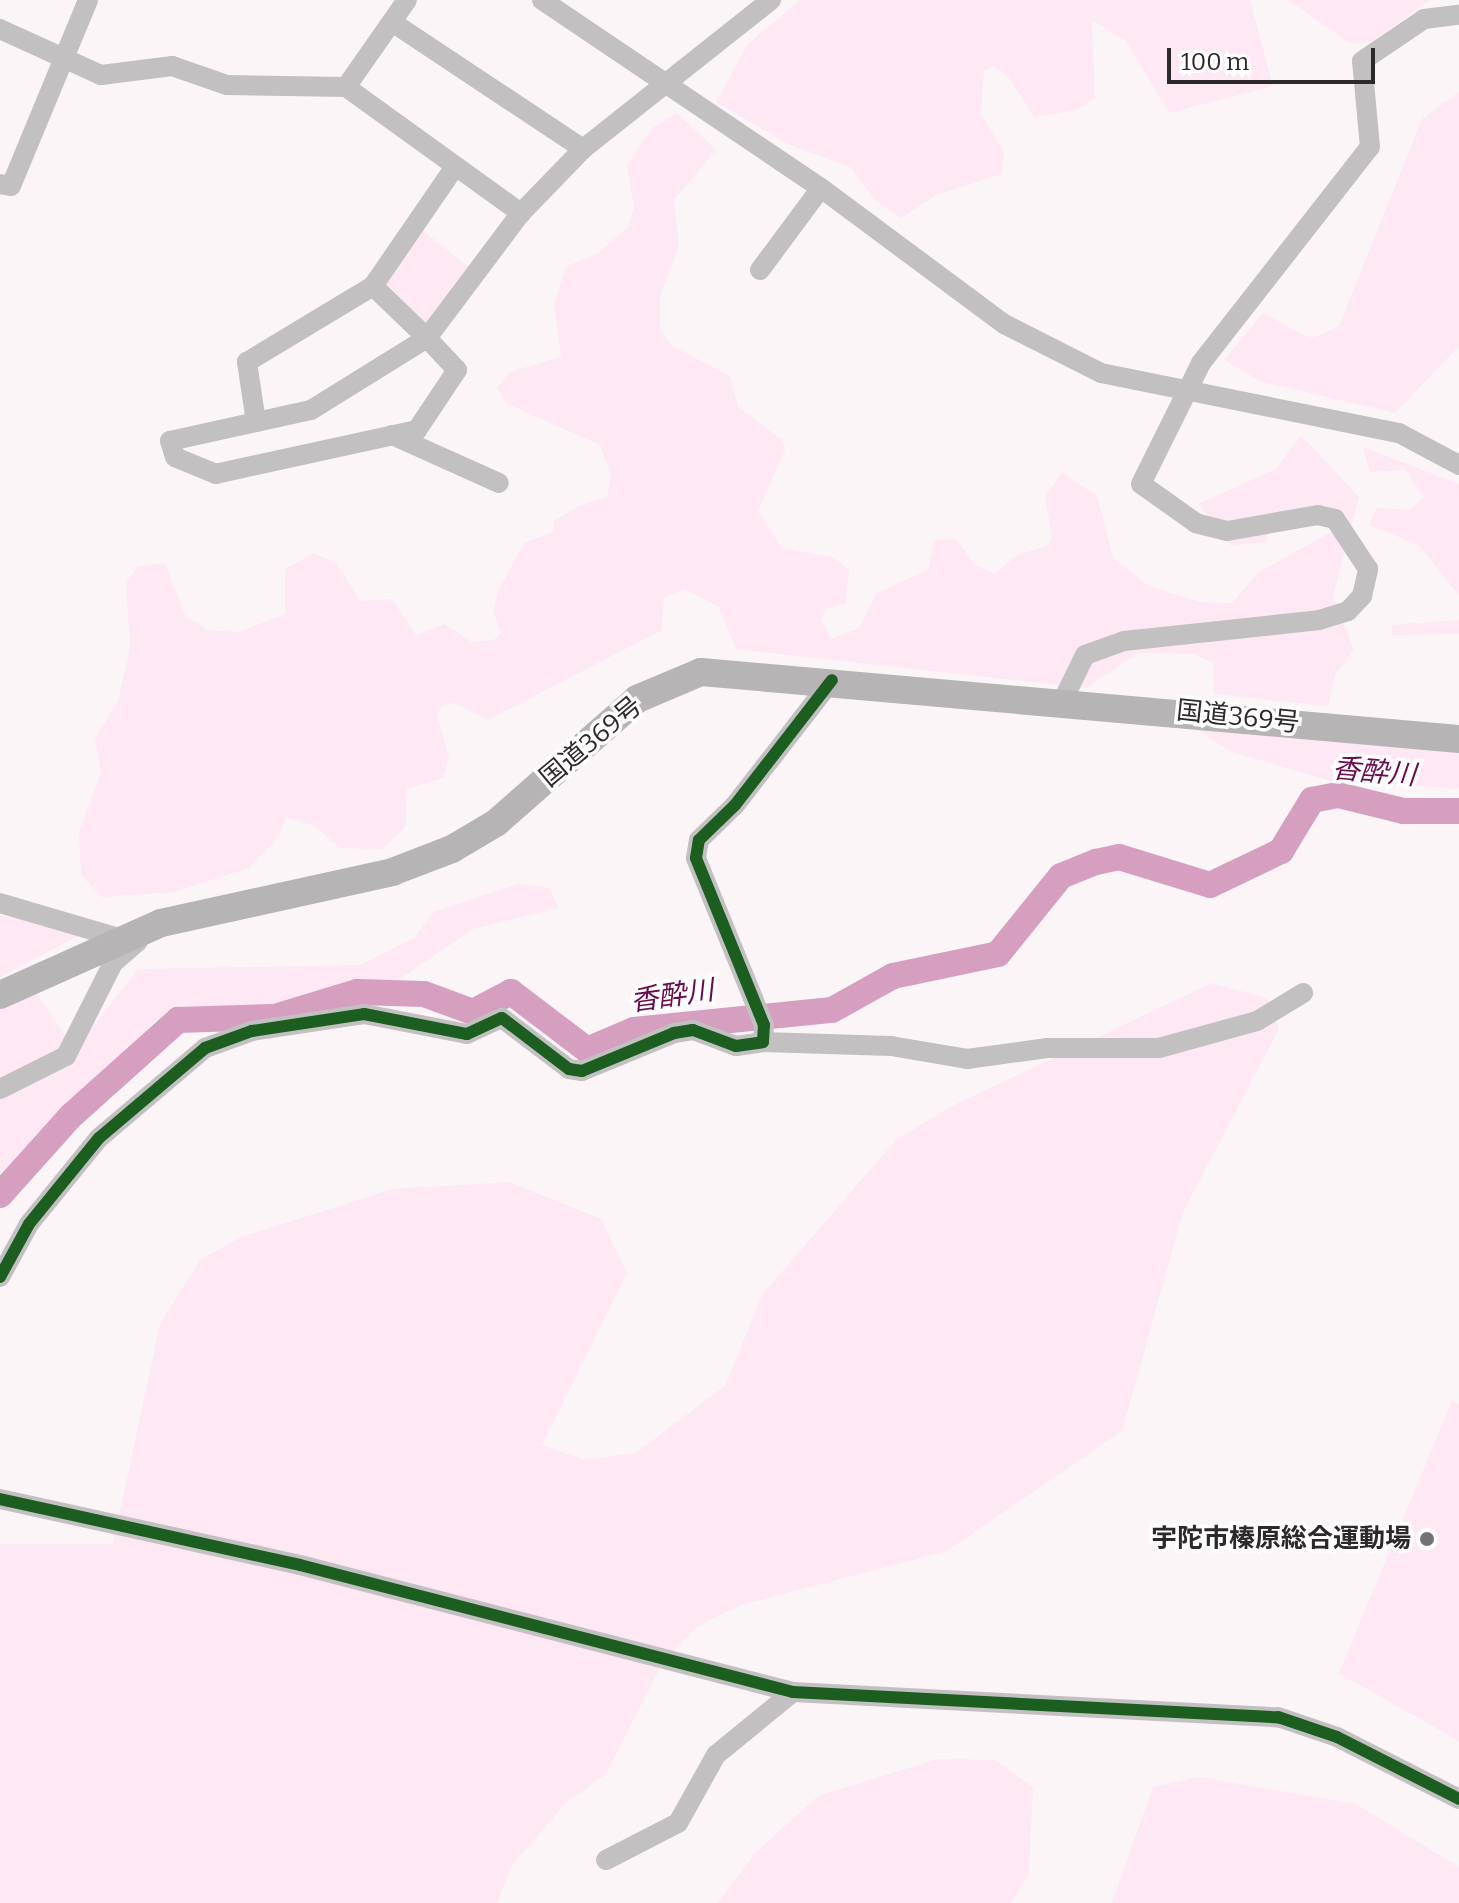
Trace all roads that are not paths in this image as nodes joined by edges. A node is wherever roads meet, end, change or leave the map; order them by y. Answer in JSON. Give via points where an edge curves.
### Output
{"nodes":[{"id":1,"x":88,"y":0,"type":"edge"},
{"id":2,"x":407,"y":0,"type":"edge"},
{"id":3,"x":542,"y":0,"type":"edge"},
{"id":4,"x":771,"y":0,"type":"edge"},
{"id":5,"x":567,"y":6,"type":"edge"},
{"id":6,"x":1459,"y":15,"type":"edge"},
{"id":7,"x":392,"y":22,"type":"junction"},
{"id":8,"x":0,"y":29,"type":"edge"},
{"id":9,"x":62,"y":59,"type":"junction"},
{"id":10,"x":664,"y":84,"type":"junction"},
{"id":11,"x":346,"y":87,"type":"junction"},
{"id":12,"x":583,"y":149,"type":"junction"},
{"id":13,"x":454,"y":168,"type":"junction"},
{"id":14,"x":0,"y":184,"type":"edge"},
{"id":15,"x":821,"y":188,"type":"junction"},
{"id":16,"x":521,"y":213,"type":"junction"},
{"id":17,"x":760,"y":270,"type":"dead end"},
{"id":18,"x":373,"y":286,"type":"junction"},
{"id":19,"x":427,"y":338,"type":"junction"},
{"id":20,"x":1192,"y":390,"type":"junction"},
{"id":21,"x":256,"y":422,"type":"junction"},
{"id":22,"x":392,"y":435,"type":"junction"},
{"id":23,"x":1459,"y":465,"type":"edge"},
{"id":24,"x":499,"y":483,"type":"dead end"},
{"id":25,"x":832,"y":680,"type":"junction"},
{"id":26,"x":1063,"y":700,"type":"junction"},
{"id":27,"x":1459,"y":739,"type":"edge"},
{"id":28,"x":0,"y":903,"type":"edge"},
{"id":29,"x":161,"y":923,"type":"junction"},
{"id":30,"x":119,"y":938,"type":"junction"},
{"id":31,"x":1303,"y":993,"type":"dead end"},
{"id":32,"x":0,"y":995,"type":"edge"},
{"id":33,"x":762,"y":1025,"type":"junction"},
{"id":34,"x":0,"y":1089,"type":"edge"},
{"id":35,"x":0,"y":1277,"type":"edge"},
{"id":36,"x":0,"y":1499,"type":"edge"},
{"id":37,"x":793,"y":1692,"type":"junction"},
{"id":38,"x":1459,"y":1799,"type":"edge"},
{"id":39,"x":606,"y":1860,"type":"dead end"}],
"edges":[{"from":1,"to":9,"type":"street"},
{"from":2,"to":7,"type":"street"},
{"from":3,"to":5,"type":"street"},
{"from":4,"to":10,"type":"street"},
{"from":5,"to":10,"type":"street"},
{"from":6,"to":20,"type":"street","via":[[1424,19],[1362,61],[1370,147],[1201,363]]},
{"from":7,"to":11,"type":"street"},
{"from":7,"to":12,"type":"street"},
{"from":8,"to":9,"type":"street"},
{"from":9,"to":11,"type":"street","via":[[101,75],[172,66],[227,85]]},
{"from":9,"to":14,"type":"street","via":[[11,186]]},
{"from":10,"to":12,"type":"street"},
{"from":10,"to":15,"type":"street"},
{"from":11,"to":13,"type":"street"},
{"from":12,"to":16,"type":"street"},
{"from":13,"to":16,"type":"street"},
{"from":13,"to":18,"type":"street"},
{"from":15,"to":17,"type":"street"},
{"from":15,"to":20,"type":"street","via":[[1004,324],[1101,373]]},
{"from":16,"to":19,"type":"street"},
{"from":18,"to":19,"type":"street"},
{"from":18,"to":21,"type":"street","via":[[247,362]]},
{"from":19,"to":21,"type":"street","via":[[311,410]]},
{"from":19,"to":22,"type":"street","via":[[457,370],[417,430]]},
{"from":20,"to":23,"type":"street","via":[[1399,433]]},
{"from":20,"to":26,"type":"street","via":[[1141,484],[1196,523],[1227,531],[1318,515],[1335,519],[1368,569],[1362,596],[1348,611],[1319,620],[1111,646],[1085,655]]},
{"from":21,"to":22,"type":"street","via":[[170,441],[175,457],[216,474]]},
{"from":22,"to":24,"type":"street"},
{"from":25,"to":26,"type":"highway","name":"国道369号"},
{"from":25,"to":29,"type":"highway","name":"国道369号","via":[[715,672],[669,682],[637,699],[496,823],[452,849],[392,872]]},
{"from":25,"to":33,"type":"street","via":[[735,805],[699,840],[696,858]]},
{"from":26,"to":27,"type":"highway","name":"国道369号"},
{"from":28,"to":30,"type":"street"},
{"from":29,"to":30,"type":"highway","name":"国道369号"},
{"from":29,"to":34,"type":"street","via":[[113,963],[66,1056]]},
{"from":30,"to":32,"type":"highway","name":"国道369号"},
{"from":31,"to":33,"type":"street","via":[[1257,1021],[1159,1048],[1047,1048],[967,1059]]},
{"from":33,"to":35,"type":"street","via":[[736,1046],[693,1030],[674,1033],[582,1071],[569,1069],[502,1018],[467,1034],[364,1014],[252,1031],[205,1048],[99,1138],[29,1224]]},
{"from":36,"to":37,"type":"street","via":[[300,1565]]},
{"from":37,"to":38,"type":"street","via":[[1278,1717],[1337,1737]]},
{"from":37,"to":39,"type":"street","via":[[716,1755],[678,1823]]}]}
